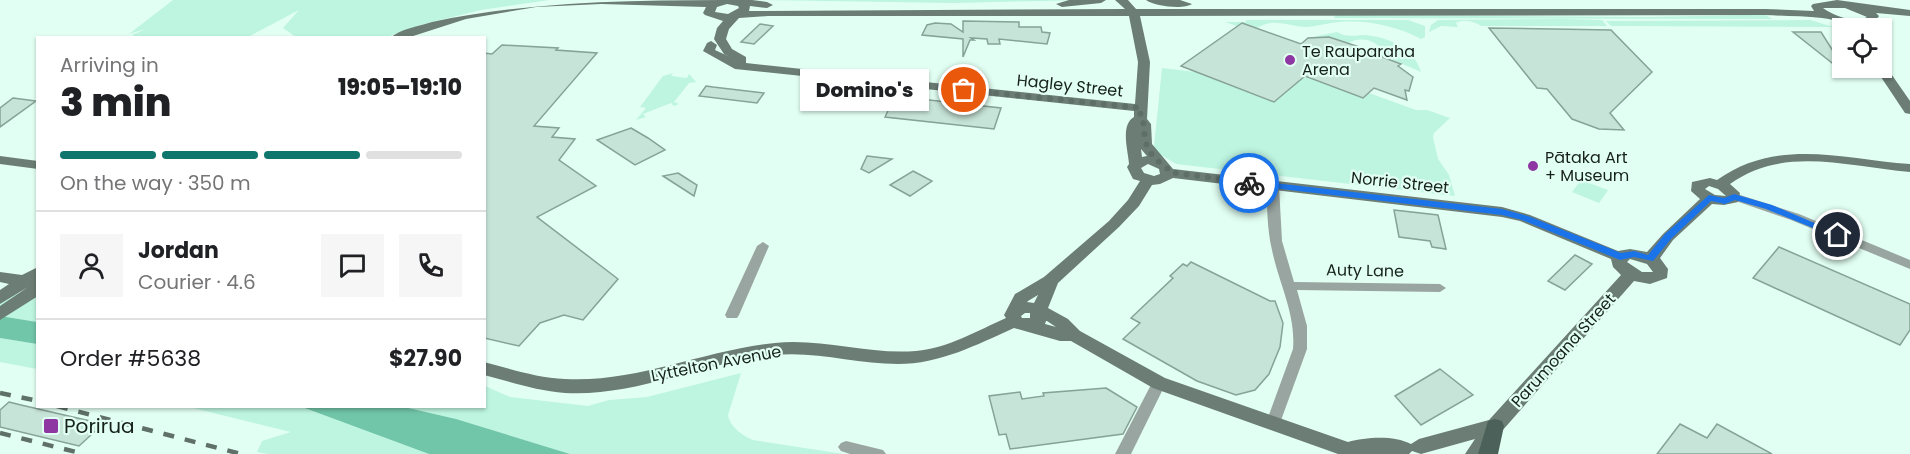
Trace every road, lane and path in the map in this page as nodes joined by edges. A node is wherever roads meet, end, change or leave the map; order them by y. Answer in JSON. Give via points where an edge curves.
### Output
{"nodes":[{"id":1,"x":685,"y":0,"type":"edge"},
{"id":2,"x":1101,"y":0,"type":"edge"},
{"id":3,"x":1151,"y":0,"type":"edge"},
{"id":4,"x":739,"y":1,"type":"edge"},
{"id":5,"x":1836,"y":1,"type":"edge"},
{"id":6,"x":718,"y":2,"type":"edge"},
{"id":7,"x":661,"y":3,"type":"junction"},
{"id":8,"x":1129,"y":5,"type":"edge"},
{"id":9,"x":1191,"y":5,"type":"junction"},
{"id":10,"x":1044,"y":6,"type":"junction"},
{"id":11,"x":1473,"y":6,"type":"edge"},
{"id":12,"x":1817,"y":6,"type":"junction"},
{"id":13,"x":1861,"y":8,"type":"junction"},
{"id":14,"x":1910,"y":13,"type":"edge"},
{"id":15,"x":713,"y":16,"type":"junction"},
{"id":16,"x":736,"y":16,"type":"junction"},
{"id":17,"x":1830,"y":16,"type":"junction"},
{"id":18,"x":1833,"y":18,"type":"edge"},
{"id":19,"x":1840,"y":18,"type":"edge"},
{"id":20,"x":1864,"y":18,"type":"edge"},
{"id":21,"x":1910,"y":20,"type":"edge"},
{"id":22,"x":1892,"y":21,"type":"edge"},
{"id":23,"x":401,"y":36,"type":"edge"},
{"id":24,"x":425,"y":36,"type":"edge"},
{"id":25,"x":712,"y":45,"type":"junction"},
{"id":26,"x":1888,"y":78,"type":"edge"},
{"id":27,"x":1908,"y":108,"type":"edge"},
{"id":28,"x":1140,"y":114,"type":"junction"},
{"id":29,"x":1910,"y":122,"type":"edge"},
{"id":30,"x":1791,"y":159,"type":"junction"},
{"id":31,"x":0,"y":160,"type":"edge"},
{"id":32,"x":19,"y":163,"type":"junction"},
{"id":33,"x":1136,"y":164,"type":"junction"},
{"id":34,"x":36,"y":165,"type":"edge"},
{"id":35,"x":0,"y":167,"type":"edge"},
{"id":36,"x":1164,"y":167,"type":"junction"},
{"id":37,"x":1910,"y":168,"type":"edge"},
{"id":38,"x":1910,"y":176,"type":"edge"},
{"id":39,"x":1148,"y":180,"type":"junction"},
{"id":40,"x":1719,"y":185,"type":"junction"},
{"id":41,"x":1273,"y":186,"type":"junction"},
{"id":42,"x":1734,"y":197,"type":"junction"},
{"id":43,"x":1709,"y":198,"type":"junction"},
{"id":44,"x":764,"y":246,"type":"dead end"},
{"id":45,"x":1620,"y":257,"type":"junction"},
{"id":46,"x":1650,"y":259,"type":"junction"},
{"id":47,"x":1910,"y":265,"type":"edge"},
{"id":48,"x":36,"y":273,"type":"edge"},
{"id":49,"x":1631,"y":274,"type":"junction"},
{"id":50,"x":0,"y":278,"type":"edge"},
{"id":51,"x":1050,"y":281,"type":"junction"},
{"id":52,"x":36,"y":283,"type":"edge"},
{"id":53,"x":1289,"y":286,"type":"junction"},
{"id":54,"x":1440,"y":288,"type":"dead end"},
{"id":55,"x":36,"y":289,"type":"edge"},
{"id":56,"x":0,"y":298,"type":"edge"},
{"id":57,"x":0,"y":315,"type":"edge"},
{"id":58,"x":732,"y":315,"type":"dead end"},
{"id":59,"x":1027,"y":316,"type":"junction"},
{"id":60,"x":486,"y":369,"type":"edge"},
{"id":61,"x":1159,"y":383,"type":"junction"},
{"id":62,"x":1273,"y":423,"type":"junction"},
{"id":63,"x":1495,"y":426,"type":"junction"},
{"id":64,"x":846,"y":447,"type":"dead end"},
{"id":65,"x":1406,"y":450,"type":"edge"},
{"id":66,"x":1350,"y":452,"type":"edge"},
{"id":67,"x":878,"y":454,"type":"edge"},
{"id":68,"x":1123,"y":454,"type":"edge"},
{"id":69,"x":1439,"y":454,"type":"edge"},
{"id":70,"x":1475,"y":454,"type":"edge"},
{"id":71,"x":1488,"y":454,"type":"edge"}],
"edges":[{"from":1,"to":7,"type":"main road"},
{"from":2,"to":10,"type":"main road"},
{"from":3,"to":9,"type":"main road"},
{"from":4,"to":6,"type":"main road"},
{"from":4,"to":10,"type":"main road"},
{"from":4,"to":16,"type":"main road","via":[[745,9]]},
{"from":5,"to":12,"type":"main road","via":[[1824,1]]},
{"from":5,"to":13,"type":"main road"},
{"from":6,"to":7,"type":"main road"},
{"from":6,"to":15,"type":"main road","via":[[709,10]]},
{"from":7,"to":23,"type":"main road","via":[[584,1],[525,5],[464,16]]},
{"from":8,"to":9,"type":"main road"},
{"from":8,"to":10,"type":"main road"},
{"from":8,"to":11,"type":"main road"},
{"from":8,"to":16,"type":"main road"},
{"from":8,"to":28,"type":"main road","via":[[1145,56]]},
{"from":9,"to":11,"type":"main road"},
{"from":11,"to":12,"type":"main road"},
{"from":11,"to":17,"type":"main road"},
{"from":12,"to":17,"type":"main road"},
{"from":13,"to":14,"type":"main road"},
{"from":13,"to":20,"type":"main road"},
{"from":15,"to":16,"type":"main road"},
{"from":15,"to":24,"type":"main road","via":[[606,8],[559,9],[504,15]]},
{"from":15,"to":25,"type":"main road"},
{"from":16,"to":25,"type":"main road"},
{"from":17,"to":18,"type":"main road"},
{"from":17,"to":19,"type":"main road"},
{"from":21,"to":22,"type":"main road"},
{"from":25,"to":28,"type":"main road","name":"Hagley Street","via":[[735,65]]},
{"from":26,"to":27,"type":"main road"},
{"from":27,"to":29,"type":"main road"},
{"from":28,"to":33,"type":"main road","via":[[1132,126]]},
{"from":28,"to":36,"type":"main road","via":[[1145,145]]},
{"from":30,"to":37,"type":"main road","via":[[1812,156]]},
{"from":30,"to":38,"type":"main road"},
{"from":30,"to":40,"type":"main road","via":[[1753,164]]},
{"from":31,"to":32,"type":"main road"},
{"from":32,"to":34,"type":"main road"},
{"from":32,"to":35,"type":"main road"},
{"from":33,"to":36,"type":"main road","name":"Norrie Street","via":[[1149,160]]},
{"from":33,"to":39,"type":"main road","via":[[1135,174]]},
{"from":36,"to":39,"type":"main road","via":[[1162,179]]},
{"from":36,"to":41,"type":"main road","name":"Norrie Street"},
{"from":39,"to":51,"type":"main road","name":"Lyttelton Avenue","via":[[1114,224]]},
{"from":40,"to":42,"type":"main road"},
{"from":40,"to":43,"type":"main road","via":[[1697,185],[1698,191]]},
{"from":41,"to":45,"type":"main road","name":"Norrie Street","via":[[1502,212]]},
{"from":41,"to":53,"type":"street","via":[[1275,236]]},
{"from":42,"to":43,"type":"main road","via":[[1725,202]]},
{"from":42,"to":47,"type":"street","via":[[1796,217]]},
{"from":43,"to":46,"type":"main road"},
{"from":44,"to":58,"type":"street"},
{"from":45,"to":46,"type":"main road","name":"Norrie Street","via":[[1634,254]]},
{"from":45,"to":49,"type":"main road","via":[[1621,265]]},
{"from":46,"to":49,"type":"main road","via":[[1660,268],[1659,276]]},
{"from":48,"to":56,"type":"main road"},
{"from":49,"to":63,"type":"main road","name":"Parumoana Street"},
{"from":50,"to":52,"type":"main road"},
{"from":51,"to":59,"type":"main road","name":"Lyttelton Avenue","via":[[1048,292]]},
{"from":51,"to":59,"type":"main road","name":"Lyttelton Avenue","via":[[1021,298]]},
{"from":53,"to":54,"type":"street","name":"Auty Lane"},
{"from":53,"to":62,"type":"street","via":[[1302,336]]},
{"from":55,"to":57,"type":"main road"},
{"from":59,"to":60,"type":"main road","name":"Lyttelton Avenue","via":[[918,357],[775,349],[624,381],[580,386],[534,382]]},
{"from":59,"to":61,"type":"main road","via":[[1060,334],[1074,335]]},
{"from":61,"to":62,"type":"main road"},
{"from":61,"to":68,"type":"street"},
{"from":62,"to":66,"type":"main road"},
{"from":63,"to":65,"type":"main road"},
{"from":63,"to":70,"type":"main road","name":"Parumoana Street"},
{"from":63,"to":71,"type":"main road"},
{"from":64,"to":67,"type":"street"},
{"from":65,"to":66,"type":"main road","via":[[1364,445]]},
{"from":65,"to":69,"type":"main road"}]}
